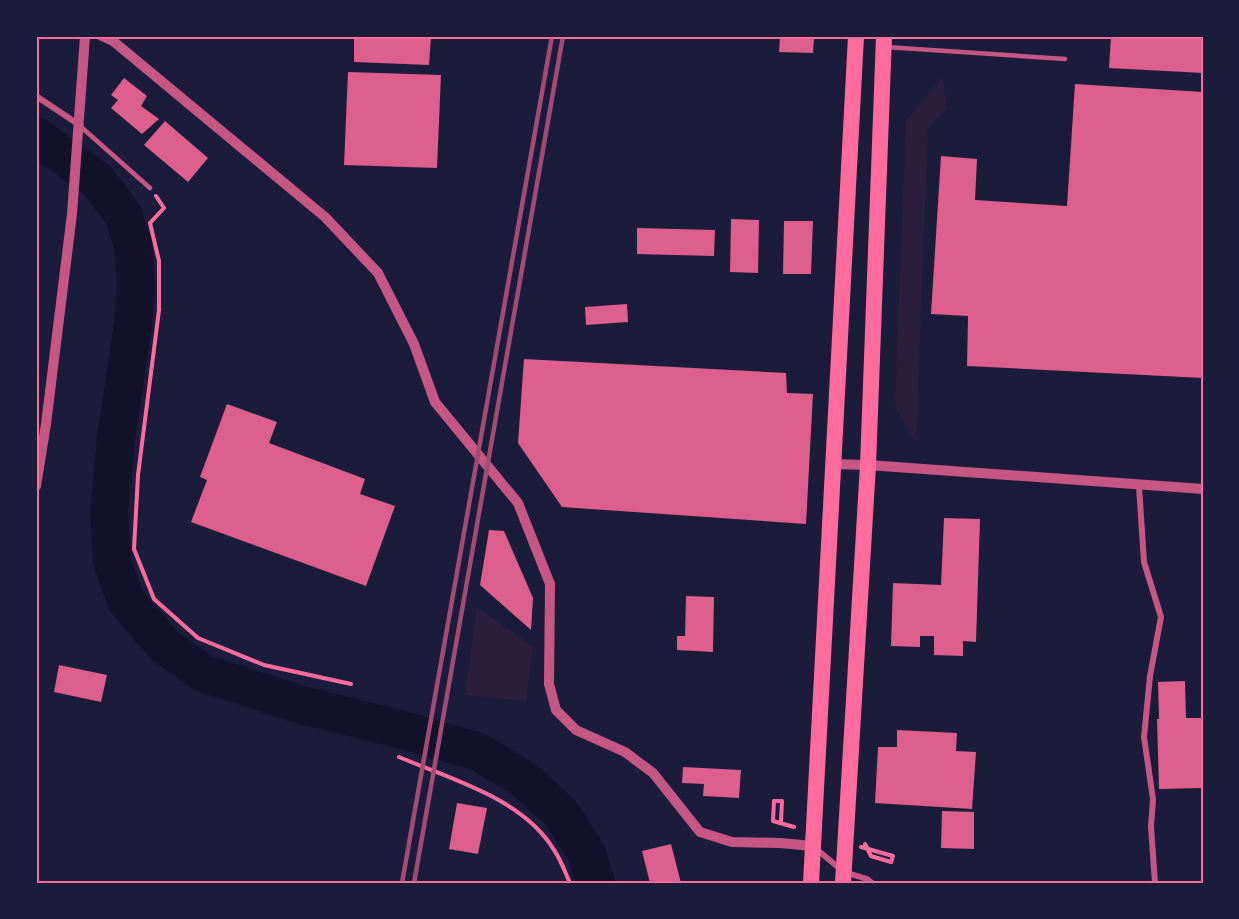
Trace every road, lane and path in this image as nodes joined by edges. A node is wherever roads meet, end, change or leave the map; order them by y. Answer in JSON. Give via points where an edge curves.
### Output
{"nodes":[{"id":1,"x":85,"y":36,"type":"edge"},
{"id":2,"x":102,"y":36,"type":"edge"},
{"id":3,"x":856,"y":36,"type":"edge"},
{"id":4,"x":883,"y":41,"type":"edge"},
{"id":5,"x":1065,"y":59,"type":"dead end"},
{"id":6,"x":36,"y":96,"type":"edge"},
{"id":7,"x":78,"y":124,"type":"junction"},
{"id":8,"x":150,"y":188,"type":"joint"},
{"id":9,"x":41,"y":424,"type":"edge"},
{"id":10,"x":832,"y":464,"type":"junction"},
{"id":11,"x":868,"y":465,"type":"junction"},
{"id":12,"x":36,"y":486,"type":"edge"},
{"id":13,"x":1139,"y":486,"type":"junction"},
{"id":14,"x":1203,"y":489,"type":"edge"},
{"id":15,"x":351,"y":684,"type":"dead end"},
{"id":16,"x":399,"y":757,"type":"dead end"},
{"id":17,"x":773,"y":821,"type":"dead end"},
{"id":18,"x":781,"y":821,"type":"dead end"},
{"id":19,"x":863,"y":841,"type":"dead end"},
{"id":20,"x":813,"y":846,"type":"junction"},
{"id":21,"x":893,"y":856,"type":"dead end"},
{"id":22,"x":844,"y":878,"type":"edge"},
{"id":23,"x":570,"y":883,"type":"edge"},
{"id":24,"x":811,"y":883,"type":"edge"},
{"id":25,"x":872,"y":883,"type":"edge"},
{"id":26,"x":1155,"y":883,"type":"edge"}],
"edges":[{"from":1,"to":7,"type":"street"},
{"from":2,"to":20,"type":"street","via":[[113,41],[324,217],[378,273],[414,344],[435,402],[518,503],[550,584],[549,684],[556,710],[576,730],[625,752],[653,773],[700,832],[732,842]]},
{"from":3,"to":10,"type":"highway"},
{"from":4,"to":5,"type":"lane"},
{"from":4,"to":11,"type":"highway"},
{"from":6,"to":7,"type":"street"},
{"from":7,"to":8,"type":"lane"},
{"from":7,"to":9,"type":"street","via":[[72,214]]},
{"from":8,"to":15,"type":"path","via":[[164,208],[150,223],[159,261],[159,310],[138,475],[134,549],[154,599],[198,638],[264,665]]},
{"from":9,"to":12,"type":"street"},
{"from":10,"to":11,"type":"street"},
{"from":10,"to":20,"type":"highway"},
{"from":11,"to":13,"type":"street"},
{"from":11,"to":22,"type":"highway"},
{"from":13,"to":14,"type":"street"},
{"from":13,"to":26,"type":"street","via":[[1144,562],[1161,617],[1144,737],[1153,799]]},
{"from":16,"to":23,"type":"path","via":[[492,796],[527,818],[554,849]]},
{"from":17,"to":18,"type":"path","via":[[774,801],[782,801]]},
{"from":19,"to":21,"type":"path","via":[[871,856],[891,862]]},
{"from":20,"to":22,"type":"street"},
{"from":20,"to":24,"type":"highway"},
{"from":22,"to":25,"type":"street","via":[[867,879]]}]}
